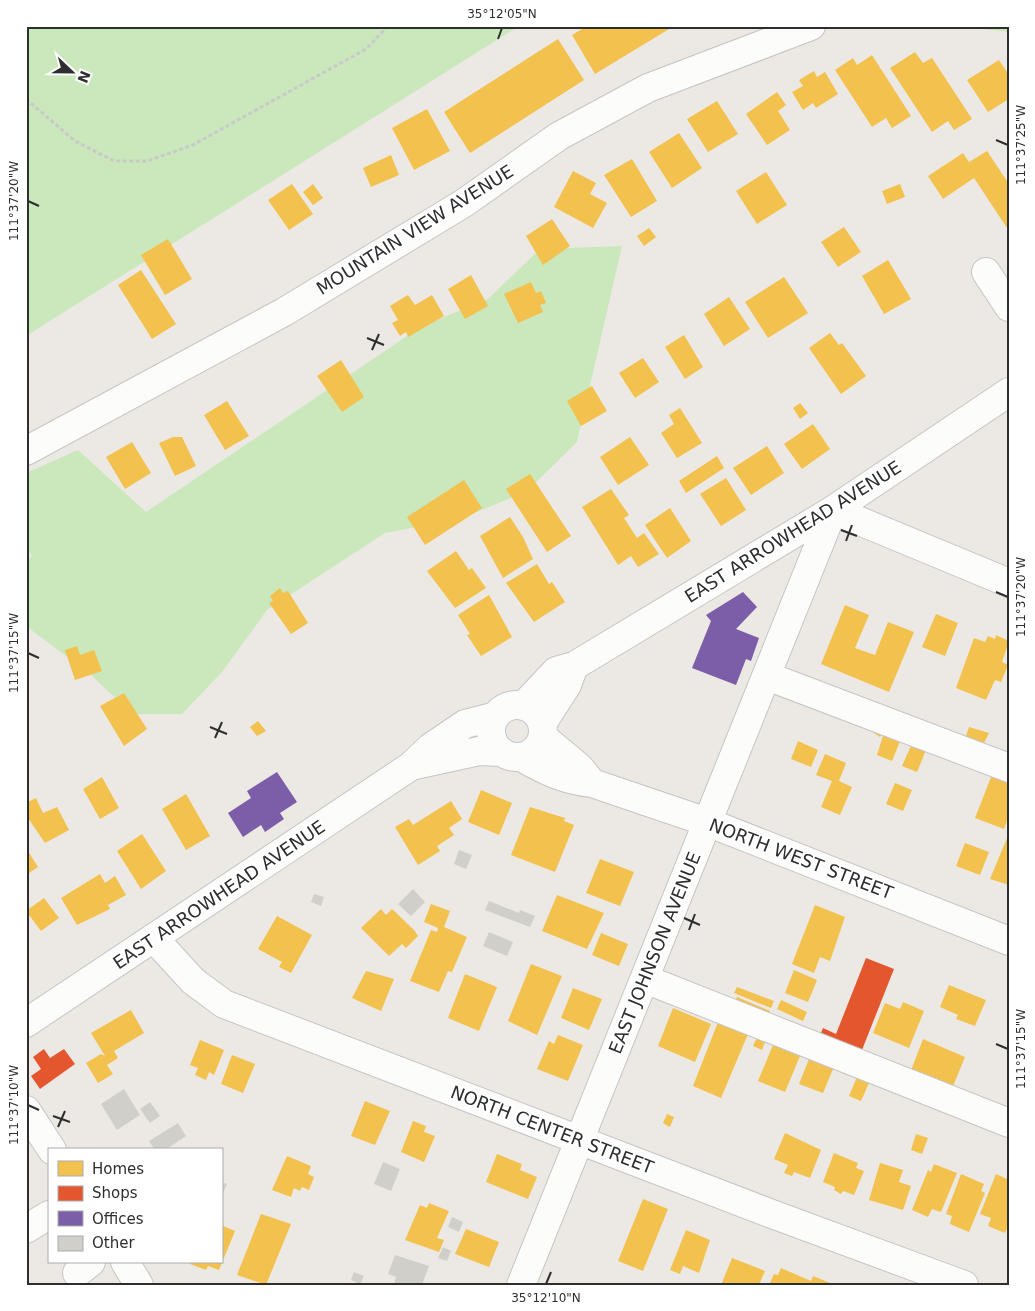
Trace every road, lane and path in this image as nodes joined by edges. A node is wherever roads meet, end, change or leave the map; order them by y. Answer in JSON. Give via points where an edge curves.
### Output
{"nodes":[{"id":1,"x":388,"y":26,"type":"edge"},
{"id":2,"x":811,"y":26,"type":"edge"},
{"id":3,"x":26,"y":99,"type":"edge"},
{"id":4,"x":986,"y":272,"type":"dead end"},
{"id":5,"x":1009,"y":308,"type":"edge"},
{"id":6,"x":1009,"y":392,"type":"edge"},
{"id":7,"x":26,"y":451,"type":"edge"},
{"id":8,"x":833,"y":510,"type":"junction"},
{"id":9,"x":1009,"y":583,"type":"edge"},
{"id":10,"x":767,"y":676,"type":"junction"},
{"id":11,"x":496,"y":716,"type":"junction"},
{"id":12,"x":536,"y":722,"type":"junction"},
{"id":13,"x":511,"y":755,"type":"junction"},
{"id":14,"x":411,"y":766,"type":"junction"},
{"id":15,"x":1009,"y":768,"type":"edge"},
{"id":16,"x":592,"y":783,"type":"junction"},
{"id":17,"x":707,"y":822,"type":"junction"},
{"id":18,"x":1009,"y":941,"type":"edge"},
{"id":19,"x":160,"y":945,"type":"dead end"},
{"id":20,"x":645,"y":978,"type":"junction"},
{"id":21,"x":26,"y":1023,"type":"edge"},
{"id":22,"x":26,"y":1110,"type":"edge"},
{"id":23,"x":1009,"y":1123,"type":"edge"},
{"id":24,"x":579,"y":1141,"type":"junction"},
{"id":25,"x":51,"y":1148,"type":"edge"},
{"id":26,"x":48,"y":1216,"type":"edge"},
{"id":27,"x":26,"y":1230,"type":"edge"},
{"id":28,"x":126,"y":1264,"type":"edge"},
{"id":29,"x":138,"y":1285,"type":"edge"},
{"id":30,"x":521,"y":1285,"type":"edge"},
{"id":31,"x":964,"y":1285,"type":"edge"}],
"edges":[{"from":1,"to":3,"type":"path","via":[[366,48],[210,136],[147,161],[114,162],[75,141]]},
{"from":2,"to":7,"type":"street","name":"MOUNTAIN VIEW AVENUE","via":[[648,88],[560,136],[464,203],[284,312]]},
{"from":4,"to":5,"type":"street"},
{"from":6,"to":8,"type":"street","name":"EAST ARROWHEAD AVENUE"},
{"from":8,"to":9,"type":"street"},
{"from":8,"to":10,"type":"street","name":"EAST JOHNSON AVENUE"},
{"from":8,"to":12,"type":"street","name":"EAST ARROWHEAD AVENUE","via":[[574,666],[567,685]]},
{"from":10,"to":15,"type":"street"},
{"from":10,"to":17,"type":"street","name":"EAST JOHNSON AVENUE"},
{"from":11,"to":12,"type":"street","via":[[513,705]]},
{"from":11,"to":13,"type":"street","via":[[492,725],[495,745]]},
{"from":11,"to":14,"type":"street","name":"EAST ARROWHEAD AVENUE","via":[[465,724],[431,747]]},
{"from":12,"to":13,"type":"street","via":[[535,750]]},
{"from":12,"to":16,"type":"street","name":"NORTH WEST STREET"},
{"from":13,"to":14,"type":"street","name":"EAST ARROWHEAD AVENUE","via":[[479,751]]},
{"from":13,"to":16,"type":"street","name":"NORTH WEST STREET","via":[[548,773]]},
{"from":14,"to":21,"type":"street","name":"EAST ARROWHEAD AVENUE"},
{"from":16,"to":17,"type":"street","name":"NORTH WEST STREET"},
{"from":17,"to":18,"type":"street","name":"NORTH WEST STREET"},
{"from":17,"to":20,"type":"street","name":"EAST JOHNSON AVENUE"},
{"from":19,"to":24,"type":"street","name":"NORTH CENTER STREET","via":[[193,981],[224,1004]]},
{"from":20,"to":23,"type":"street"},
{"from":20,"to":24,"type":"street","name":"EAST JOHNSON AVENUE"},
{"from":22,"to":25,"type":"street"},
{"from":24,"to":30,"type":"street","name":"EAST JOHNSON AVENUE"},
{"from":24,"to":31,"type":"street","name":"NORTH CENTER STREET"},
{"from":26,"to":27,"type":"street"},
{"from":28,"to":29,"type":"street"}]}
